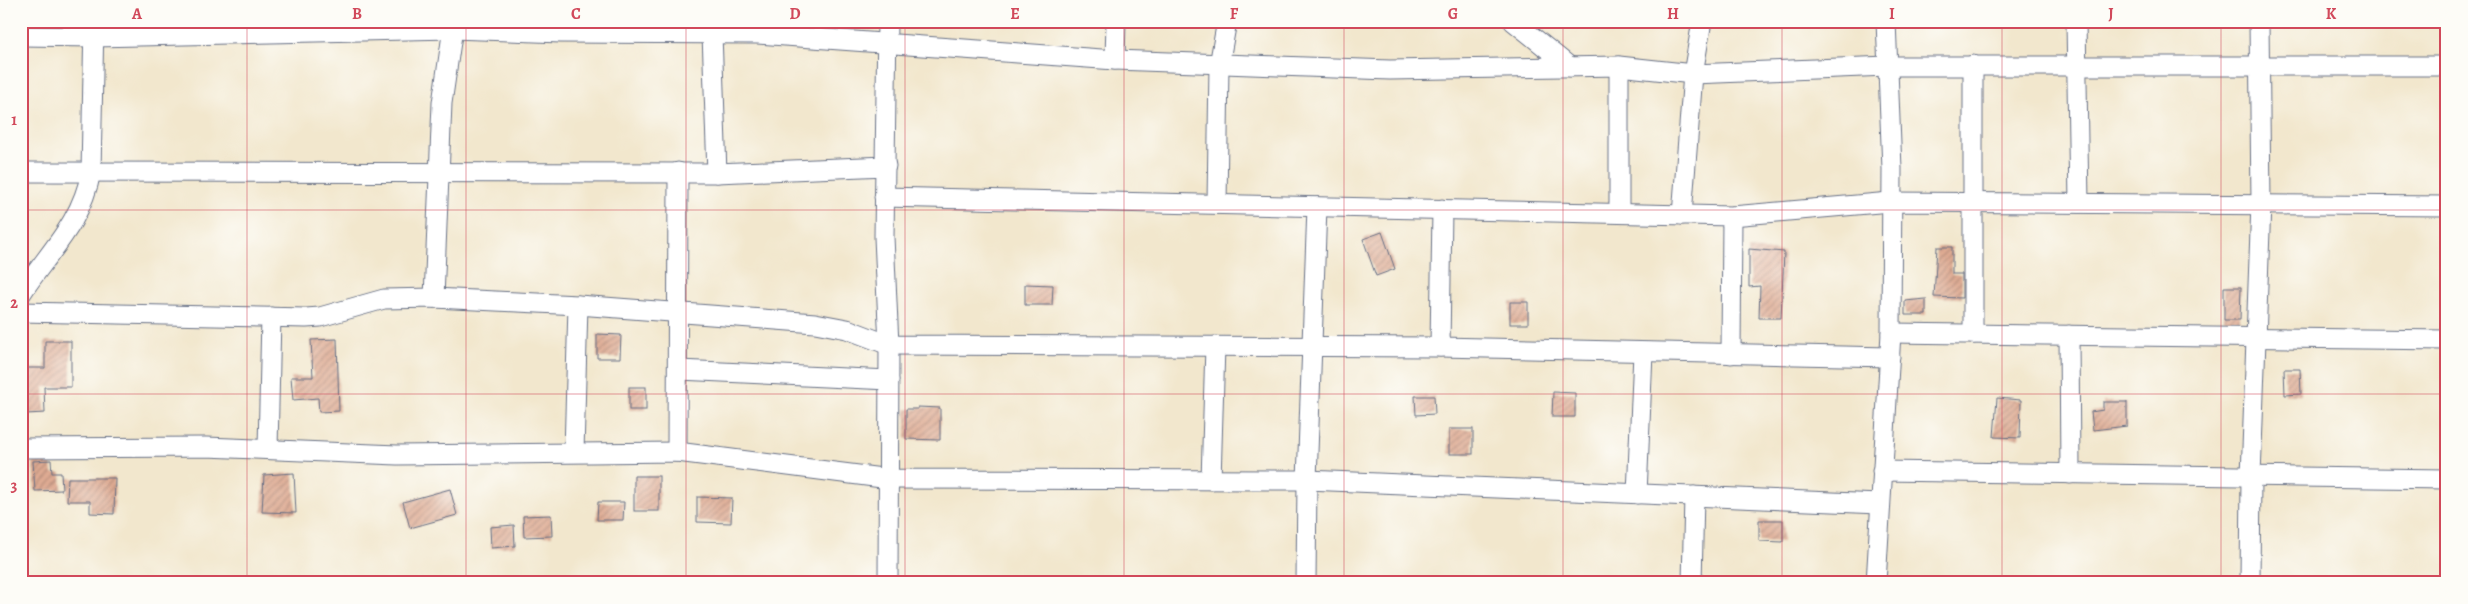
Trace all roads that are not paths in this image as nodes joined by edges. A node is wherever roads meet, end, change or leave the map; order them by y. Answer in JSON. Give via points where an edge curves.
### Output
{"nodes":[{"id":1,"x":887,"y":21,"type":"edge"},
{"id":2,"x":1116,"y":21,"type":"edge"},
{"id":3,"x":1227,"y":21,"type":"edge"},
{"id":4,"x":1513,"y":21,"type":"edge"},
{"id":5,"x":1702,"y":21,"type":"edge"},
{"id":6,"x":1886,"y":21,"type":"edge"},
{"id":7,"x":2076,"y":21,"type":"edge"},
{"id":8,"x":2259,"y":21,"type":"edge"},
{"id":9,"x":453,"y":25,"type":"edge"},
{"id":10,"x":94,"y":29,"type":"edge"},
{"id":11,"x":712,"y":34,"type":"junction"},
{"id":12,"x":21,"y":36,"type":"edge"},
{"id":13,"x":887,"y":44,"type":"junction"},
{"id":14,"x":1114,"y":60,"type":"junction"},
{"id":15,"x":1219,"y":65,"type":"junction"},
{"id":16,"x":1973,"y":65,"type":"junction"},
{"id":17,"x":2259,"y":65,"type":"junction"},
{"id":18,"x":1620,"y":66,"type":"junction"},
{"id":19,"x":1887,"y":66,"type":"junction"},
{"id":20,"x":2076,"y":66,"type":"junction"},
{"id":21,"x":2447,"y":66,"type":"edge"},
{"id":22,"x":1570,"y":68,"type":"junction"},
{"id":23,"x":1693,"y":74,"type":"junction"},
{"id":24,"x":886,"y":166,"type":"junction"},
{"id":25,"x":21,"y":172,"type":"edge"},
{"id":26,"x":91,"y":172,"type":"junction"},
{"id":27,"x":439,"y":172,"type":"junction"},
{"id":28,"x":678,"y":172,"type":"junction"},
{"id":29,"x":717,"y":173,"type":"junction"},
{"id":30,"x":884,"y":197,"type":"junction"},
{"id":31,"x":1890,"y":202,"type":"junction"},
{"id":32,"x":1975,"y":202,"type":"junction"},
{"id":33,"x":2079,"y":203,"type":"junction"},
{"id":34,"x":2261,"y":203,"type":"junction"},
{"id":35,"x":1217,"y":204,"type":"junction"},
{"id":36,"x":2447,"y":206,"type":"edge"},
{"id":37,"x":1318,"y":207,"type":"junction"},
{"id":38,"x":1442,"y":209,"type":"junction"},
{"id":39,"x":1619,"y":213,"type":"junction"},
{"id":40,"x":1682,"y":215,"type":"junction"},
{"id":41,"x":1732,"y":216,"type":"junction"},
{"id":42,"x":21,"y":294,"type":"edge"},
{"id":43,"x":434,"y":298,"type":"junction"},
{"id":44,"x":578,"y":305,"type":"junction"},
{"id":45,"x":21,"y":312,"type":"edge"},
{"id":46,"x":678,"y":314,"type":"junction"},
{"id":47,"x":271,"y":318,"type":"junction"},
{"id":48,"x":1891,"y":333,"type":"junction"},
{"id":49,"x":1973,"y":334,"type":"junction"},
{"id":50,"x":2069,"y":335,"type":"junction"},
{"id":51,"x":2257,"y":337,"type":"junction"},
{"id":52,"x":2447,"y":340,"type":"edge"},
{"id":53,"x":889,"y":345,"type":"junction"},
{"id":54,"x":1215,"y":346,"type":"junction"},
{"id":55,"x":1313,"y":347,"type":"junction"},
{"id":56,"x":1440,"y":347,"type":"junction"},
{"id":57,"x":1643,"y":352,"type":"junction"},
{"id":58,"x":1731,"y":354,"type":"junction"},
{"id":59,"x":1890,"y":357,"type":"junction"},
{"id":60,"x":679,"y":370,"type":"junction"},
{"id":61,"x":889,"y":380,"type":"junction"},
{"id":62,"x":21,"y":448,"type":"edge"},
{"id":63,"x":268,"y":448,"type":"junction"},
{"id":64,"x":574,"y":452,"type":"junction"},
{"id":65,"x":677,"y":452,"type":"junction"},
{"id":66,"x":1882,"y":472,"type":"junction"},
{"id":67,"x":2070,"y":474,"type":"junction"},
{"id":68,"x":2251,"y":476,"type":"junction"},
{"id":69,"x":890,"y":479,"type":"junction"},
{"id":70,"x":2447,"y":479,"type":"edge"},
{"id":71,"x":1211,"y":480,"type":"junction"},
{"id":72,"x":1307,"y":480,"type":"junction"},
{"id":73,"x":1637,"y":494,"type":"junction"},
{"id":74,"x":1694,"y":496,"type":"junction"},
{"id":75,"x":1880,"y":504,"type":"junction"},
{"id":76,"x":888,"y":583,"type":"edge"},
{"id":77,"x":1306,"y":583,"type":"edge"},
{"id":78,"x":1692,"y":583,"type":"edge"},
{"id":79,"x":1876,"y":583,"type":"edge"},
{"id":80,"x":2250,"y":583,"type":"edge"}],
"edges":[{"from":1,"to":13,"type":"street"},
{"from":2,"to":14,"type":"street"},
{"from":3,"to":15,"type":"street"},
{"from":4,"to":22,"type":"street"},
{"from":5,"to":23,"type":"street"},
{"from":6,"to":19,"type":"street"},
{"from":7,"to":20,"type":"street"},
{"from":8,"to":17,"type":"street"},
{"from":9,"to":10,"type":"street"},
{"from":9,"to":11,"type":"street"},
{"from":9,"to":27,"type":"street","via":[[442,104]]},
{"from":10,"to":12,"type":"street"},
{"from":10,"to":26,"type":"street"},
{"from":11,"to":13,"type":"street","via":[[758,34]]},
{"from":11,"to":29,"type":"street"},
{"from":13,"to":14,"type":"street"},
{"from":13,"to":24,"type":"street"},
{"from":14,"to":15,"type":"street"},
{"from":15,"to":22,"type":"street","via":[[1390,70]]},
{"from":15,"to":35,"type":"street"},
{"from":16,"to":19,"type":"street"},
{"from":16,"to":20,"type":"street"},
{"from":16,"to":32,"type":"street"},
{"from":17,"to":20,"type":"street"},
{"from":17,"to":21,"type":"street"},
{"from":17,"to":34,"type":"street"},
{"from":18,"to":22,"type":"street"},
{"from":18,"to":23,"type":"street"},
{"from":18,"to":39,"type":"street"},
{"from":19,"to":23,"type":"street"},
{"from":19,"to":31,"type":"street","via":[[1892,169]]},
{"from":20,"to":33,"type":"street"},
{"from":23,"to":40,"type":"street"},
{"from":24,"to":29,"type":"street"},
{"from":24,"to":30,"type":"street"},
{"from":25,"to":26,"type":"street"},
{"from":26,"to":27,"type":"street"},
{"from":26,"to":42,"type":"street","via":[[87,196],[78,214]]},
{"from":27,"to":28,"type":"street"},
{"from":27,"to":43,"type":"street"},
{"from":28,"to":29,"type":"street"},
{"from":28,"to":46,"type":"street"},
{"from":30,"to":35,"type":"street"},
{"from":30,"to":53,"type":"street"},
{"from":31,"to":32,"type":"street"},
{"from":31,"to":41,"type":"street"},
{"from":31,"to":48,"type":"street"},
{"from":32,"to":33,"type":"street"},
{"from":32,"to":49,"type":"street"},
{"from":33,"to":34,"type":"street"},
{"from":34,"to":36,"type":"street"},
{"from":34,"to":51,"type":"street"},
{"from":35,"to":37,"type":"street"},
{"from":37,"to":38,"type":"street"},
{"from":37,"to":55,"type":"street"},
{"from":38,"to":39,"type":"street"},
{"from":38,"to":56,"type":"street"},
{"from":39,"to":40,"type":"street"},
{"from":40,"to":41,"type":"street"},
{"from":41,"to":58,"type":"street"},
{"from":43,"to":44,"type":"street"},
{"from":43,"to":47,"type":"street","via":[[384,298],[320,317]]},
{"from":44,"to":46,"type":"street"},
{"from":44,"to":64,"type":"street"},
{"from":45,"to":47,"type":"street"},
{"from":46,"to":53,"type":"street","via":[[815,323],[847,329]]},
{"from":46,"to":60,"type":"street"},
{"from":47,"to":63,"type":"street"},
{"from":48,"to":49,"type":"street"},
{"from":48,"to":59,"type":"street"},
{"from":49,"to":50,"type":"street"},
{"from":50,"to":51,"type":"street"},
{"from":50,"to":67,"type":"street"},
{"from":51,"to":52,"type":"street"},
{"from":51,"to":68,"type":"street"},
{"from":53,"to":54,"type":"street"},
{"from":53,"to":61,"type":"street"},
{"from":54,"to":55,"type":"street"},
{"from":54,"to":71,"type":"street"},
{"from":55,"to":56,"type":"street"},
{"from":55,"to":72,"type":"street"},
{"from":56,"to":57,"type":"street"},
{"from":57,"to":58,"type":"street"},
{"from":57,"to":73,"type":"street"},
{"from":58,"to":59,"type":"street"},
{"from":59,"to":66,"type":"street"},
{"from":60,"to":61,"type":"street"},
{"from":60,"to":65,"type":"street"},
{"from":61,"to":69,"type":"street"},
{"from":62,"to":63,"type":"street"},
{"from":63,"to":64,"type":"street","via":[[397,455]]},
{"from":64,"to":65,"type":"street"},
{"from":65,"to":69,"type":"street"},
{"from":66,"to":67,"type":"street"},
{"from":66,"to":75,"type":"street"},
{"from":67,"to":68,"type":"street"},
{"from":68,"to":70,"type":"street"},
{"from":68,"to":80,"type":"street"},
{"from":69,"to":71,"type":"street"},
{"from":69,"to":76,"type":"street"},
{"from":71,"to":72,"type":"street"},
{"from":72,"to":73,"type":"street"},
{"from":72,"to":77,"type":"street"},
{"from":73,"to":74,"type":"street"},
{"from":74,"to":75,"type":"street"},
{"from":74,"to":78,"type":"street"},
{"from":75,"to":79,"type":"street"}]}
